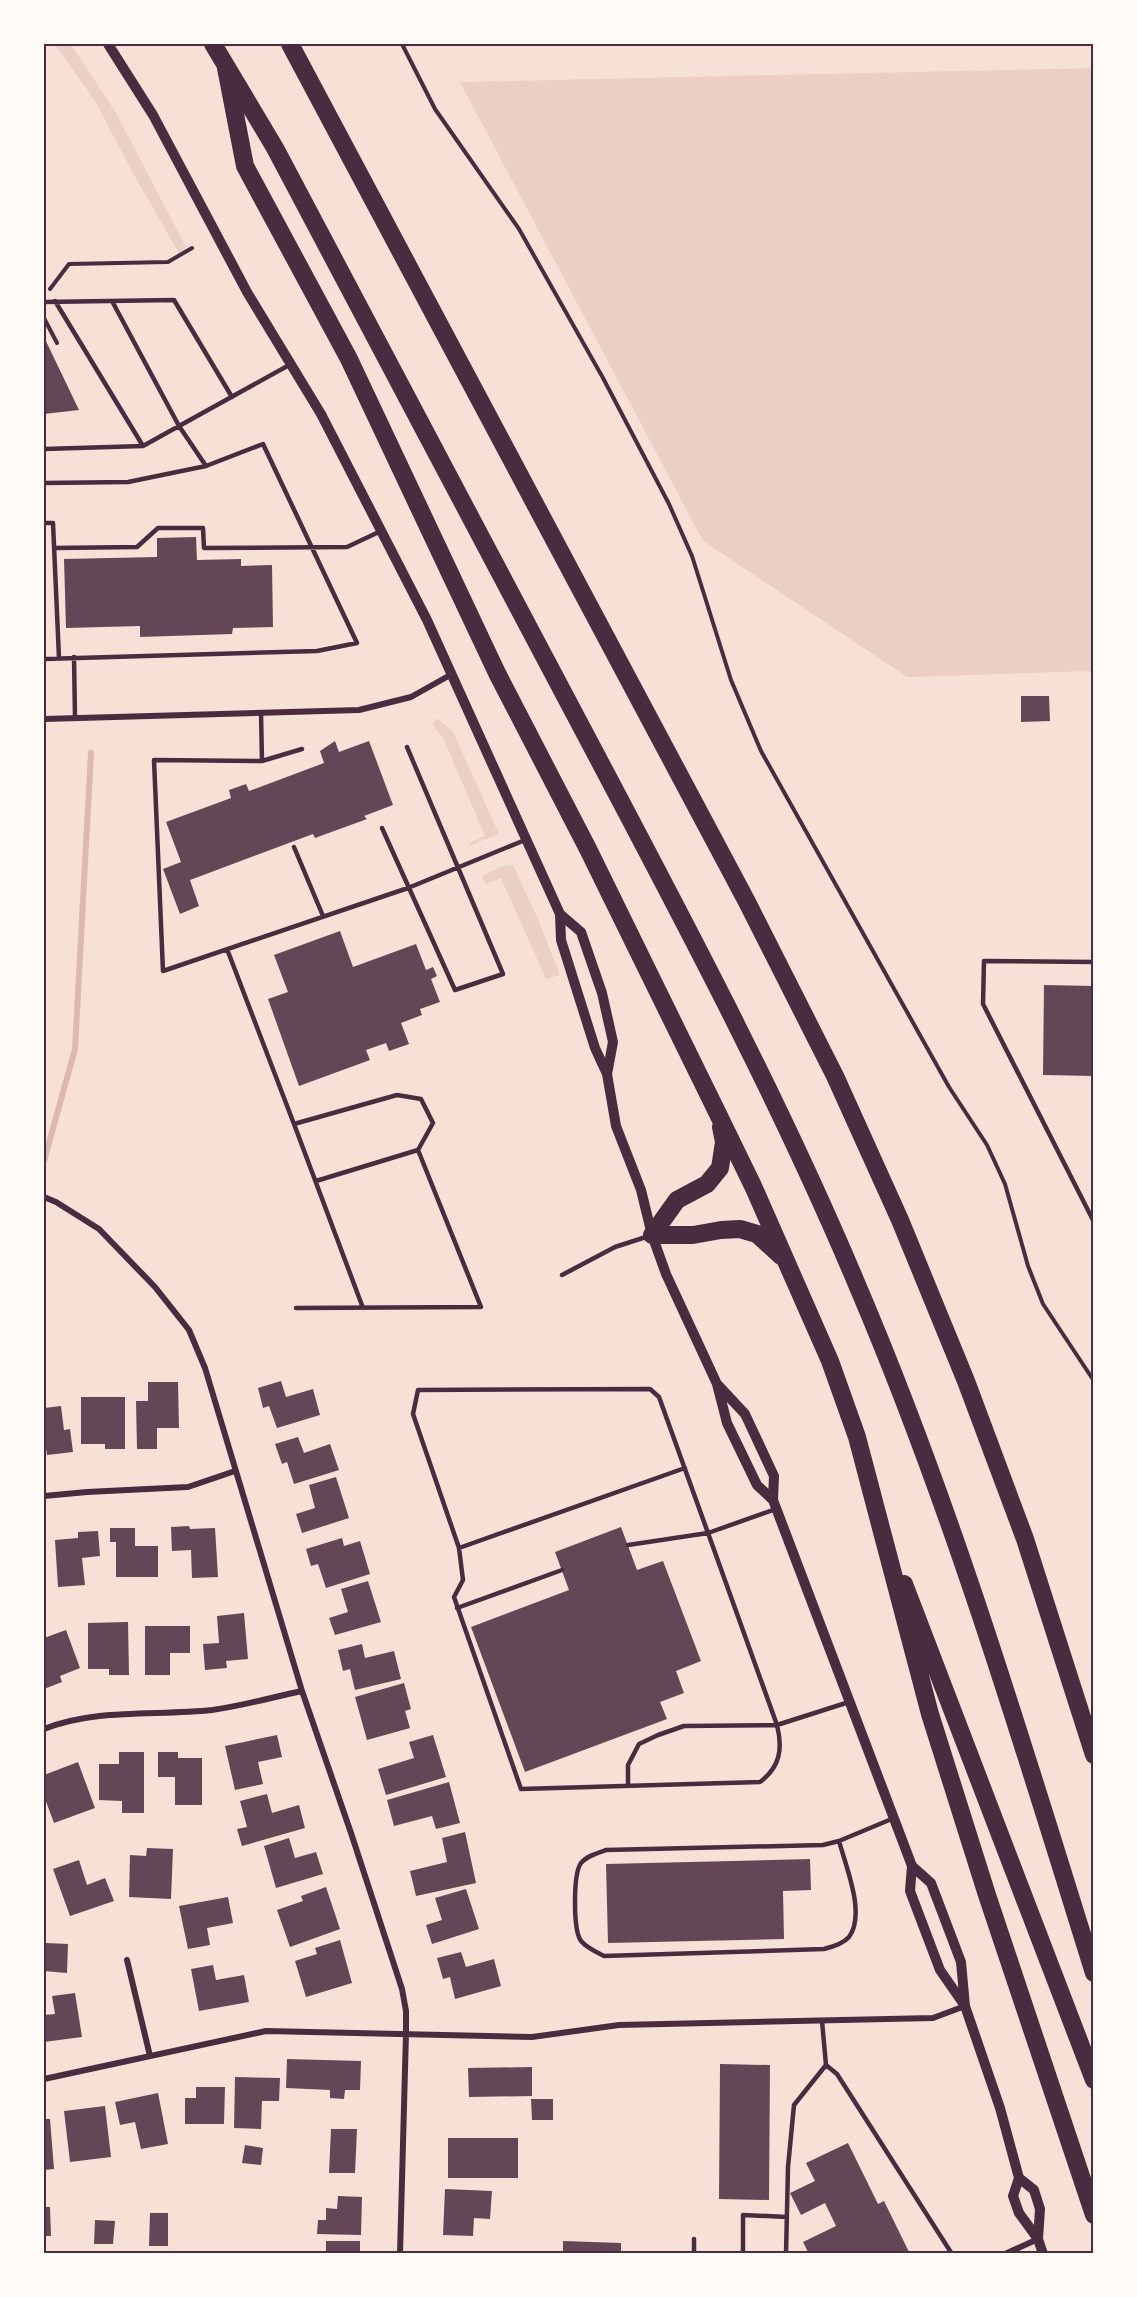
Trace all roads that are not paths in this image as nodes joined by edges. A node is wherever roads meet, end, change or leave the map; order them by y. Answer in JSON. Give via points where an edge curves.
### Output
{"nodes":[{"id":1,"x":108,"y":44,"type":"edge"},
{"id":2,"x":213,"y":44,"type":"edge"},
{"id":3,"x":290,"y":44,"type":"edge"},
{"id":4,"x":226,"y":68,"type":"junction"},
{"id":5,"x":55,"y":301,"type":"junction"},
{"id":6,"x":112,"y":301,"type":"junction"},
{"id":7,"x":44,"y":302,"type":"edge"},
{"id":8,"x":291,"y":364,"type":"junction"},
{"id":9,"x":232,"y":397,"type":"junction"},
{"id":10,"x":179,"y":426,"type":"junction"},
{"id":11,"x":143,"y":446,"type":"junction"},
{"id":12,"x":44,"y":449,"type":"edge"},
{"id":13,"x":206,"y":466,"type":"junction"},
{"id":14,"x":44,"y":483,"type":"edge"},
{"id":15,"x":44,"y":523,"type":"edge"},
{"id":16,"x":381,"y":531,"type":"junction"},
{"id":17,"x":54,"y":548,"type":"junction"},
{"id":18,"x":313,"y":548,"type":"junction"},
{"id":19,"x":74,"y":657,"type":"junction"},
{"id":20,"x":58,"y":658,"type":"junction"},
{"id":21,"x":44,"y":659,"type":"edge"},
{"id":22,"x":452,"y":673,"type":"junction"},
{"id":23,"x":261,"y":713,"type":"junction"},
{"id":24,"x":75,"y":718,"type":"junction"},
{"id":25,"x":44,"y":719,"type":"edge"},
{"id":26,"x":407,"y":747,"type":"dead end"},
{"id":27,"x":302,"y":749,"type":"dead end"},
{"id":28,"x":262,"y":761,"type":"junction"},
{"id":29,"x":382,"y":828,"type":"dead end"},
{"id":30,"x":528,"y":839,"type":"junction"},
{"id":31,"x":294,"y":847,"type":"dead end"},
{"id":32,"x":459,"y":867,"type":"junction"},
{"id":33,"x":408,"y":888,"type":"junction"},
{"id":34,"x":560,"y":914,"type":"junction"},
{"id":35,"x":323,"y":916,"type":"junction"},
{"id":36,"x":226,"y":949,"type":"junction"},
{"id":37,"x":1094,"y":962,"type":"edge"},
{"id":38,"x":607,"y":1074,"type":"junction"},
{"id":39,"x":718,"y":1114,"type":"junction"},
{"id":40,"x":294,"y":1124,"type":"junction"},
{"id":41,"x":418,"y":1150,"type":"junction"},
{"id":42,"x":316,"y":1181,"type":"junction"},
{"id":43,"x":44,"y":1197,"type":"edge"},
{"id":44,"x":1094,"y":1222,"type":"edge"},
{"id":45,"x":652,"y":1235,"type":"junction"},
{"id":46,"x":787,"y":1263,"type":"junction"},
{"id":47,"x":562,"y":1275,"type":"dead end"},
{"id":48,"x":296,"y":1308,"type":"dead end"},
{"id":49,"x":363,"y":1308,"type":"junction"},
{"id":50,"x":717,"y":1384,"type":"junction"},
{"id":51,"x":685,"y":1468,"type":"junction"},
{"id":52,"x":235,"y":1471,"type":"junction"},
{"id":53,"x":44,"y":1496,"type":"edge"},
{"id":54,"x":775,"y":1504,"type":"junction"},
{"id":55,"x":881,"y":1527,"type":"junction"},
{"id":56,"x":708,"y":1533,"type":"junction"},
{"id":57,"x":628,"y":1545,"type":"dead end"},
{"id":58,"x":459,"y":1548,"type":"junction"},
{"id":59,"x":562,"y":1570,"type":"dead end"},
{"id":60,"x":457,"y":1608,"type":"junction"},
{"id":61,"x":302,"y":1691,"type":"junction"},
{"id":62,"x":850,"y":1702,"type":"junction"},
{"id":63,"x":777,"y":1725,"type":"junction"},
{"id":64,"x":44,"y":1729,"type":"edge"},
{"id":65,"x":1094,"y":1755,"type":"edge"},
{"id":66,"x":628,"y":1786,"type":"junction"},
{"id":67,"x":894,"y":1818,"type":"junction"},
{"id":68,"x":839,"y":1841,"type":"junction"},
{"id":69,"x":912,"y":1866,"type":"junction"},
{"id":70,"x":127,"y":1960,"type":"dead end"},
{"id":71,"x":1094,"y":1973,"type":"edge"},
{"id":72,"x":965,"y":2006,"type":"junction"},
{"id":73,"x":822,"y":2021,"type":"junction"},
{"id":74,"x":406,"y":2033,"type":"junction"},
{"id":75,"x":150,"y":2056,"type":"junction"},
{"id":76,"x":826,"y":2065,"type":"junction"},
{"id":77,"x":44,"y":2079,"type":"edge"},
{"id":78,"x":1094,"y":2080,"type":"edge"},
{"id":79,"x":1019,"y":2178,"type":"junction"},
{"id":80,"x":1094,"y":2215,"type":"edge"},
{"id":81,"x":787,"y":2217,"type":"junction"},
{"id":82,"x":694,"y":2239,"type":"dead end"},
{"id":83,"x":1038,"y":2239,"type":"junction"},
{"id":84,"x":400,"y":2253,"type":"edge"},
{"id":85,"x":694,"y":2253,"type":"edge"},
{"id":86,"x":743,"y":2253,"type":"edge"},
{"id":87,"x":786,"y":2253,"type":"edge"},
{"id":88,"x":952,"y":2253,"type":"edge"},
{"id":89,"x":1005,"y":2253,"type":"edge"},
{"id":90,"x":1043,"y":2253,"type":"edge"}],
"edges":[{"from":1,"to":8,"type":"street","via":[[153,115],[247,292]]},
{"from":2,"to":4,"type":"highway"},
{"from":3,"to":65,"type":"highway","via":[[746,900],[835,1076],[966,1381],[1024,1539]]},
{"from":4,"to":39,"type":"highway","via":[[246,166],[349,359],[497,673]]},
{"from":4,"to":71,"type":"highway","via":[[275,148],[658,871],[822,1203],[894,1376],[967,1572]]},
{"from":5,"to":6,"type":"lane"},
{"from":5,"to":7,"type":"lane"},
{"from":5,"to":11,"type":"lane"},
{"from":6,"to":9,"type":"lane","via":[[174,300]]},
{"from":6,"to":10,"type":"lane"},
{"from":8,"to":9,"type":"lane"},
{"from":8,"to":16,"type":"street"},
{"from":9,"to":10,"type":"lane"},
{"from":10,"to":11,"type":"lane"},
{"from":10,"to":13,"type":"lane"},
{"from":11,"to":12,"type":"lane"},
{"from":13,"to":14,"type":"lane","via":[[128,482]]},
{"from":13,"to":18,"type":"lane","via":[[263,444]]},
{"from":15,"to":17,"type":"lane","via":[[53,523]]},
{"from":16,"to":18,"type":"lane","via":[[347,547]]},
{"from":16,"to":22,"type":"street"},
{"from":17,"to":18,"type":"lane","via":[[137,548],[158,528],[203,528],[204,548]]},
{"from":17,"to":20,"type":"lane"},
{"from":18,"to":19,"type":"lane","via":[[357,643],[317,651]]},
{"from":19,"to":20,"type":"lane"},
{"from":19,"to":24,"type":"lane"},
{"from":20,"to":21,"type":"lane"},
{"from":22,"to":23,"type":"street","via":[[411,697],[386,705],[359,710]]},
{"from":22,"to":30,"type":"street"},
{"from":23,"to":24,"type":"street"},
{"from":23,"to":28,"type":"lane"},
{"from":24,"to":25,"type":"street"},
{"from":26,"to":32,"type":"lane"},
{"from":27,"to":28,"type":"lane"},
{"from":28,"to":36,"type":"lane","via":[[154,760],[163,971]]},
{"from":29,"to":33,"type":"lane"},
{"from":30,"to":32,"type":"lane"},
{"from":30,"to":34,"type":"street"},
{"from":31,"to":35,"type":"lane"},
{"from":32,"to":33,"type":"lane"},
{"from":32,"to":33,"type":"lane","via":[[502,974],[455,990]]},
{"from":33,"to":35,"type":"lane"},
{"from":34,"to":38,"type":"street","via":[[561,940]]},
{"from":34,"to":38,"type":"street","via":[[581,932],[602,993],[613,1042]]},
{"from":35,"to":36,"type":"lane"},
{"from":36,"to":40,"type":"lane"},
{"from":37,"to":44,"type":"lane","via":[[984,961],[983,1004]]},
{"from":38,"to":45,"type":"street","via":[[616,1125],[641,1190]]},
{"from":39,"to":45,"type":"highway","via":[[724,1142],[720,1168],[707,1184],[677,1200]]},
{"from":39,"to":46,"type":"highway"},
{"from":40,"to":41,"type":"lane","via":[[397,1095],[421,1099],[433,1123]]},
{"from":40,"to":42,"type":"lane"},
{"from":41,"to":42,"type":"lane"},
{"from":41,"to":49,"type":"lane","via":[[481,1307]]},
{"from":42,"to":49,"type":"lane"},
{"from":43,"to":52,"type":"street","via":[[99,1229],[155,1287],[189,1330],[206,1368]]},
{"from":45,"to":46,"type":"highway","via":[[740,1229],[757,1234]]},
{"from":45,"to":47,"type":"lane","via":[[615,1247]]},
{"from":45,"to":50,"type":"street"},
{"from":46,"to":55,"type":"highway","via":[[830,1361],[857,1437]]},
{"from":48,"to":49,"type":"lane"},
{"from":50,"to":54,"type":"street","via":[[727,1423],[757,1485]]},
{"from":50,"to":54,"type":"street","via":[[745,1414],[774,1476]]},
{"from":51,"to":56,"type":"lane"},
{"from":51,"to":58,"type":"lane"},
{"from":51,"to":58,"type":"lane","via":[[659,1397],[650,1389],[418,1390],[413,1414]]},
{"from":52,"to":53,"type":"street","via":[[188,1486]]},
{"from":52,"to":61,"type":"street"},
{"from":54,"to":56,"type":"lane"},
{"from":54,"to":62,"type":"street"},
{"from":55,"to":78,"type":"highway"},
{"from":55,"to":80,"type":"highway","via":[[930,1714]]},
{"from":56,"to":57,"type":"lane"},
{"from":56,"to":63,"type":"lane"},
{"from":58,"to":60,"type":"lane","via":[[463,1580],[454,1597]]},
{"from":59,"to":60,"type":"lane"},
{"from":60,"to":66,"type":"lane","via":[[521,1789]]},
{"from":61,"to":64,"type":"street","via":[[213,1710],[100,1715]]},
{"from":61,"to":74,"type":"street","via":[[402,1989]]},
{"from":62,"to":63,"type":"lane"},
{"from":62,"to":67,"type":"street"},
{"from":63,"to":66,"type":"lane","via":[[684,1726],[658,1735],[639,1744],[628,1765]]},
{"from":63,"to":66,"type":"lane","via":[[781,1740],[777,1761],[771,1774],[760,1782]]},
{"from":67,"to":68,"type":"lane"},
{"from":67,"to":69,"type":"street"},
{"from":68,"to":68,"type":"lane","via":[[823,1845],[606,1850],[594,1854],[582,1861],[576,1872],[576,1928],[580,1940],[604,1956],[834,1946],[848,1939],[857,1911]]},
{"from":69,"to":72,"type":"street","via":[[910,1891],[940,1970]]},
{"from":69,"to":72,"type":"street","via":[[931,1883],[961,1962]]},
{"from":70,"to":75,"type":"street"},
{"from":72,"to":73,"type":"street","via":[[933,2018]]},
{"from":72,"to":79,"type":"street"},
{"from":73,"to":74,"type":"street","via":[[619,2025],[532,2037]]},
{"from":73,"to":76,"type":"lane"},
{"from":74,"to":75,"type":"street","via":[[266,2031]]},
{"from":74,"to":84,"type":"street"},
{"from":75,"to":77,"type":"street"},
{"from":76,"to":81,"type":"lane","via":[[794,2105]]},
{"from":76,"to":88,"type":"lane","via":[[837,2074]]},
{"from":79,"to":83,"type":"street","via":[[1013,2196],[1019,2213]]},
{"from":79,"to":83,"type":"street","via":[[1035,2190],[1040,2209]]},
{"from":81,"to":86,"type":"lane","via":[[743,2215]]},
{"from":81,"to":87,"type":"lane"},
{"from":82,"to":85,"type":"lane"},
{"from":83,"to":89,"type":"street"},
{"from":83,"to":90,"type":"street"}]}
